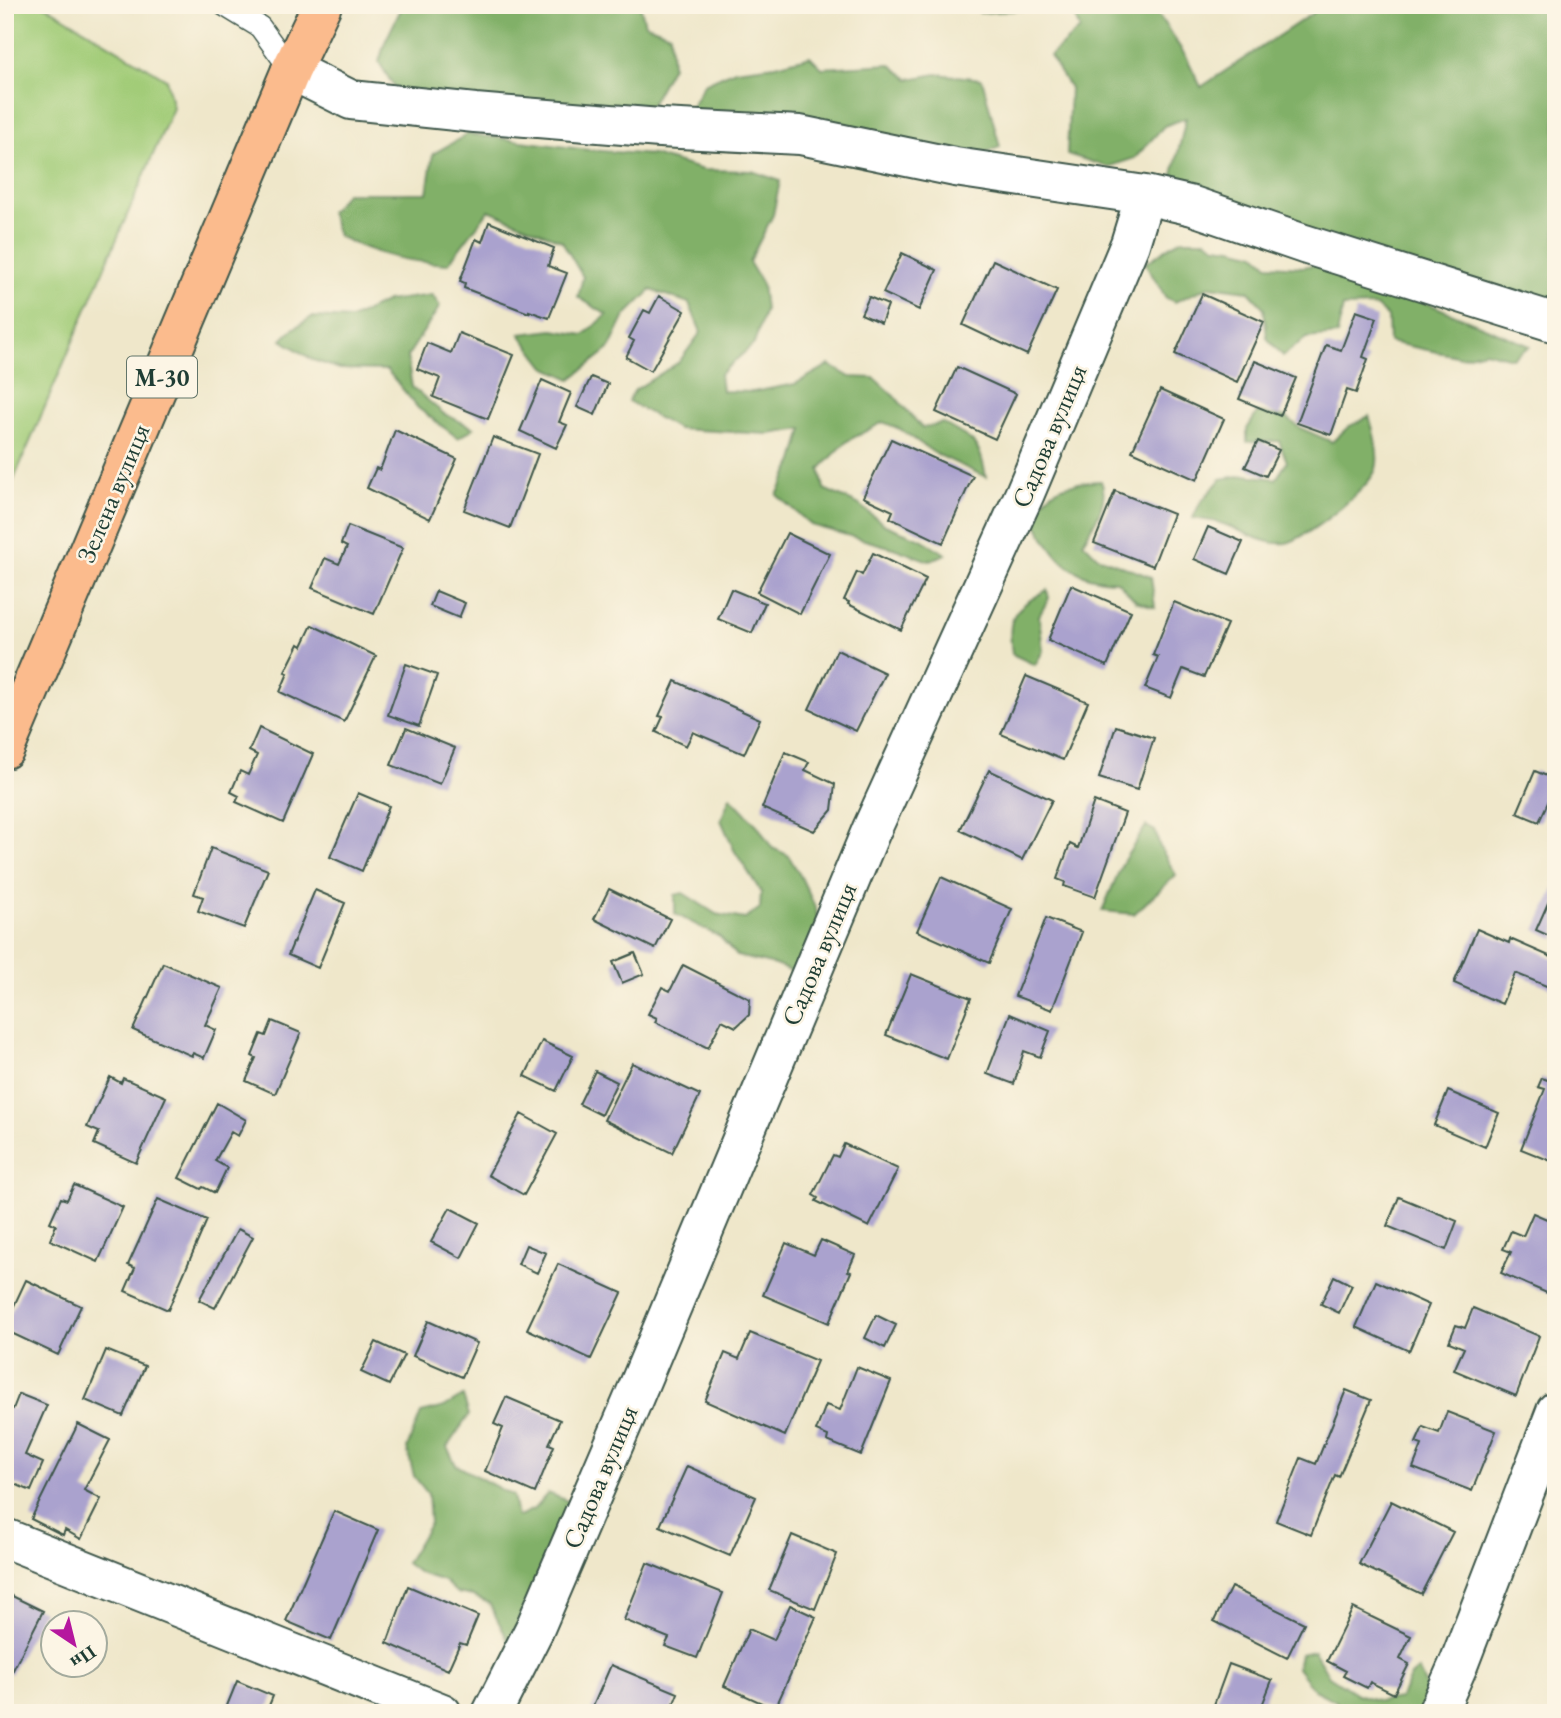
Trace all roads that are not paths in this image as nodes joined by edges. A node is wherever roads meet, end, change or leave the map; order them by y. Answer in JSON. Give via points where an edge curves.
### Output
{"nodes":[{"id":1,"x":224,"y":5,"type":"edge"},
{"id":2,"x":322,"y":6,"type":"edge"},
{"id":3,"x":291,"y":70,"type":"junction"},
{"id":4,"x":1145,"y":195,"type":"junction"},
{"id":5,"x":1556,"y":323,"type":"edge"},
{"id":6,"x":5,"y":749,"type":"edge"},
{"id":7,"x":1556,"y":1412,"type":"edge"},
{"id":8,"x":5,"y":1538,"type":"edge"},
{"id":9,"x":442,"y":1713,"type":"edge"},
{"id":10,"x":492,"y":1713,"type":"edge"},
{"id":11,"x":1437,"y":1713,"type":"edge"}],
"edges":[{"from":1,"to":3,"type":"lane","via":[[260,27]]},
{"from":2,"to":3,"type":"highway","name":"Зелена вулиця","number":"М-30"},
{"from":3,"to":4,"type":"street","via":[[351,100],[647,127],[800,135],[955,167]]},
{"from":3,"to":6,"type":"highway","name":"Зелена вулиця","number":"М-30"},
{"from":4,"to":5,"type":"street","via":[[1193,205]]},
{"from":4,"to":10,"type":"street","name":"Садова вулиця","via":[[1130,244],[1025,493],[871,831],[624,1421],[535,1628]]},
{"from":7,"to":11,"type":"street"},
{"from":8,"to":9,"type":"street"}]}
